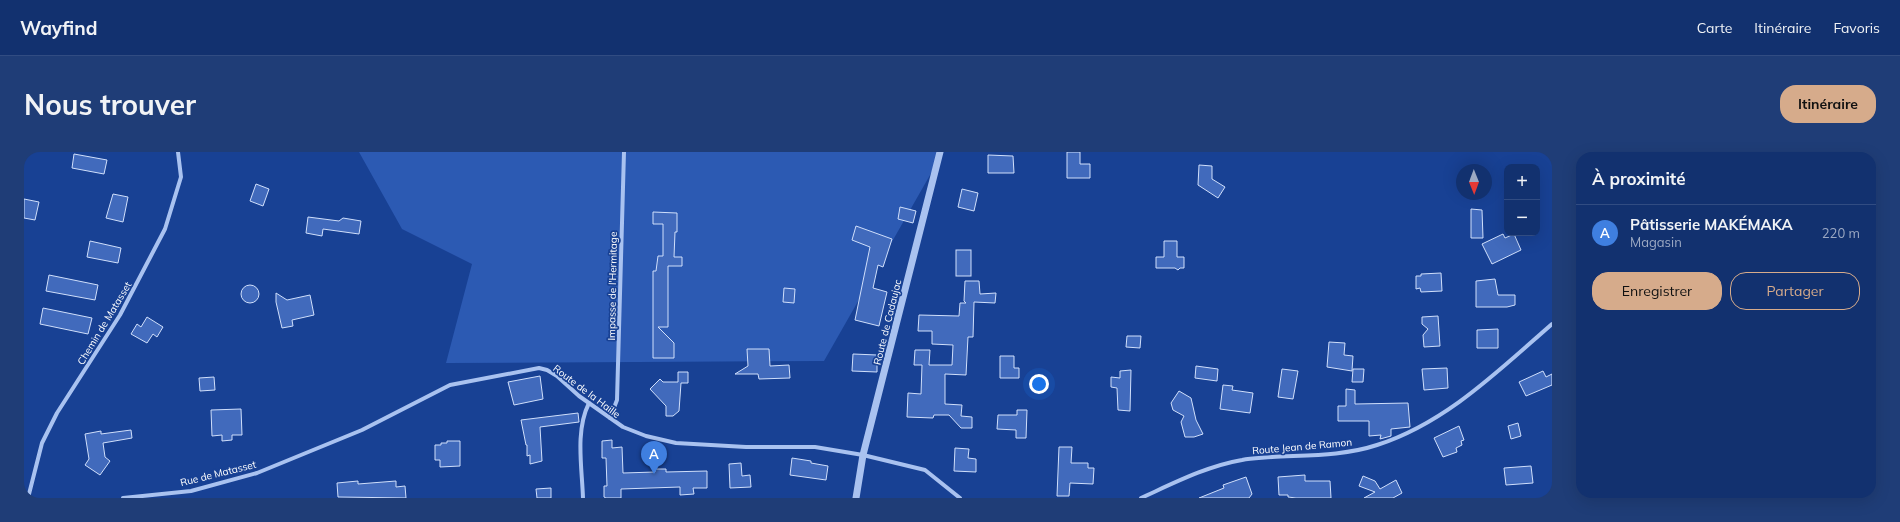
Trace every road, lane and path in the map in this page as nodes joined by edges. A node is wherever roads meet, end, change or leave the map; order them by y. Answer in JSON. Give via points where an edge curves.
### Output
{"nodes":[{"id":1,"x":178,"y":152,"type":"edge"},
{"id":2,"x":624,"y":152,"type":"edge"},
{"id":3,"x":940,"y":152,"type":"edge"},
{"id":4,"x":1552,"y":324,"type":"edge"},
{"id":5,"x":588,"y":403,"type":"junction"},
{"id":6,"x":610,"y":418,"type":"junction"},
{"id":7,"x":314,"y":449,"type":"joint"},
{"id":8,"x":863,"y":455,"type":"junction"},
{"id":9,"x":28,"y":498,"type":"edge"},
{"id":10,"x":123,"y":498,"type":"edge"},
{"id":11,"x":583,"y":498,"type":"edge"},
{"id":12,"x":856,"y":498,"type":"edge"},
{"id":13,"x":960,"y":498,"type":"edge"},
{"id":14,"x":1141,"y":498,"type":"edge"}],
"edges":[{"from":1,"to":9,"type":"street","name":"Chemin de Matasset","via":[[181,177],[165,229],[120,315],[57,413],[42,443]]},
{"from":2,"to":6,"type":"street","name":"Impasse de l'Hermitage","via":[[617,400]]},
{"from":3,"to":8,"type":"street","name":"Route de Cadaujac"},
{"from":4,"to":14,"type":"street","name":"Route Jean de Ramon","via":[[1476,390],[1442,414],[1409,432],[1377,445],[1344,453],[1244,459],[1220,464]]},
{"from":5,"to":6,"type":"street","name":"Route de la Haille"},
{"from":5,"to":7,"type":"street","name":"Route de la Haille","via":[[557,376],[539,368],[450,385],[362,430]]},
{"from":5,"to":11,"type":"street","via":[[582,416],[581,430]]},
{"from":6,"to":8,"type":"street","name":"Route de la Haille","via":[[623,427],[646,436],[676,443],[746,447],[815,446]]},
{"from":7,"to":10,"type":"street","name":"Rue de Matasset","via":[[257,473],[191,491]]},
{"from":8,"to":12,"type":"street","name":"Route de Cadaujac"},
{"from":8,"to":13,"type":"street","via":[[925,470]]}]}
